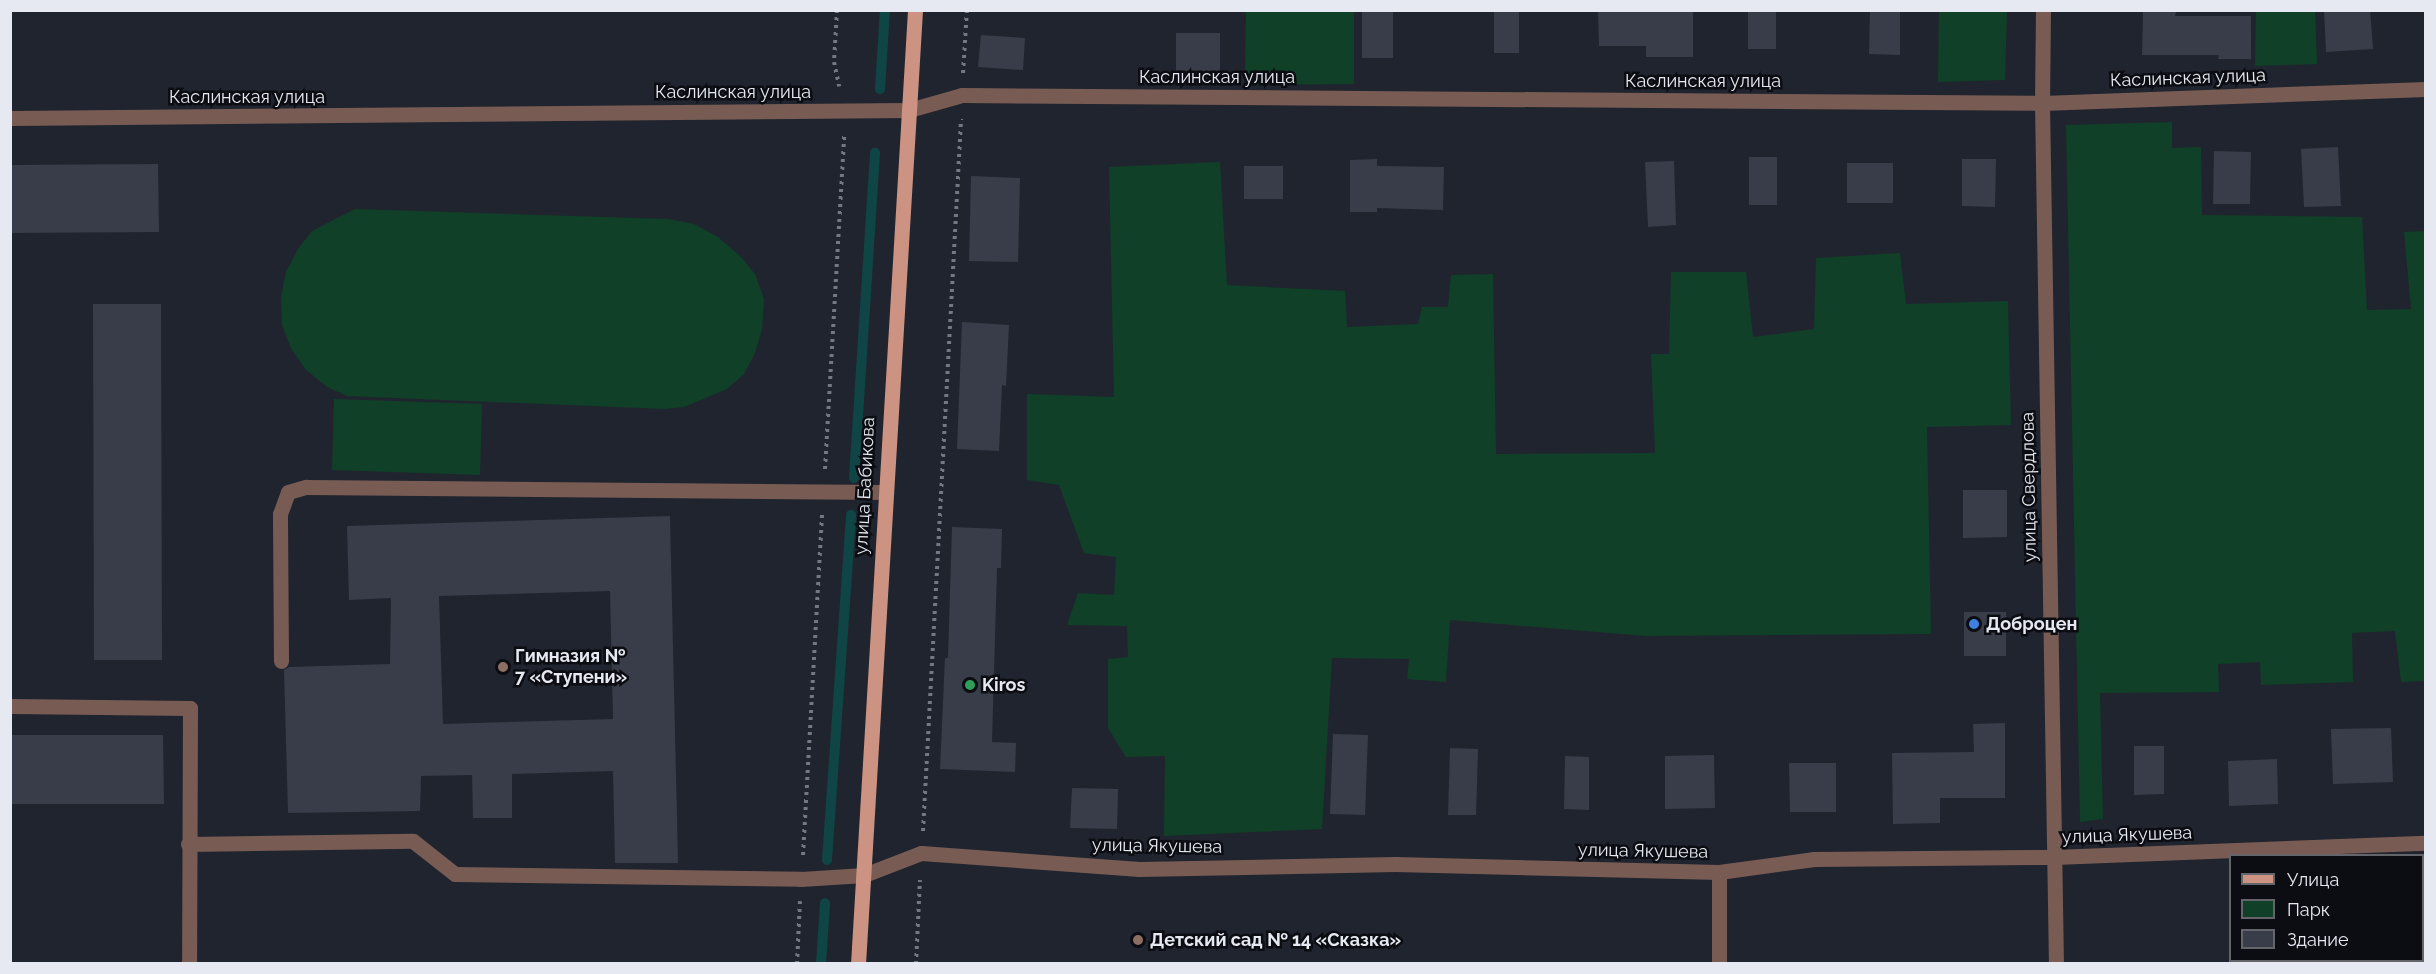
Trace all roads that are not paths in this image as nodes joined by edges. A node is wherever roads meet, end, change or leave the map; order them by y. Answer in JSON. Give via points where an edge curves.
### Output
{"nodes":[{"id":1,"x":915,"y":10,"type":"edge"},
{"id":2,"x":2043,"y":10,"type":"edge"},
{"id":3,"x":2426,"y":89,"type":"edge"},
{"id":4,"x":2042,"y":103,"type":"junction"},
{"id":5,"x":909,"y":111,"type":"junction"},
{"id":6,"x":10,"y":118,"type":"edge"},
{"id":7,"x":884,"y":492,"type":"junction"},
{"id":8,"x":281,"y":661,"type":"dead end"},
{"id":9,"x":10,"y":706,"type":"edge"},
{"id":10,"x":2426,"y":843,"type":"edge"},
{"id":11,"x":188,"y":844,"type":"junction"},
{"id":12,"x":2054,"y":857,"type":"junction"},
{"id":13,"x":1719,"y":872,"type":"junction"},
{"id":14,"x":864,"y":876,"type":"junction"},
{"id":15,"x":189,"y":963,"type":"edge"},
{"id":16,"x":858,"y":963,"type":"edge"},
{"id":17,"x":1719,"y":963,"type":"edge"},
{"id":18,"x":2056,"y":963,"type":"edge"}],
"edges":[{"from":1,"to":5,"type":"main road","name":"улица Бабикова"},
{"from":2,"to":4,"type":"street","name":"улица Свердлова"},
{"from":3,"to":4,"type":"street","name":"Каслинская улица"},
{"from":4,"to":5,"type":"street","name":"Каслинская улица","via":[[962,95]]},
{"from":4,"to":12,"type":"street","name":"улица Свердлова"},
{"from":5,"to":6,"type":"street","name":"Каслинская улица"},
{"from":5,"to":7,"type":"main road","name":"улица Бабикова"},
{"from":7,"to":8,"type":"street","via":[[318,487],[288,492],[280,514]]},
{"from":7,"to":14,"type":"main road","name":"улица Бабикова"},
{"from":9,"to":11,"type":"street","via":[[190,708]]},
{"from":10,"to":12,"type":"street","name":"улица Якушева"},
{"from":11,"to":14,"type":"street","name":"улица Якушева","via":[[413,841],[455,874],[792,879]]},
{"from":11,"to":15,"type":"street"},
{"from":12,"to":13,"type":"street","name":"улица Якушева","via":[[1814,859]]},
{"from":12,"to":18,"type":"street","name":"улица Свердлова"},
{"from":13,"to":14,"type":"street","name":"улица Якушева","via":[[1395,864],[1139,868],[921,853]]},
{"from":13,"to":17,"type":"street"},
{"from":14,"to":16,"type":"main road","name":"улица Бабикова"}]}
